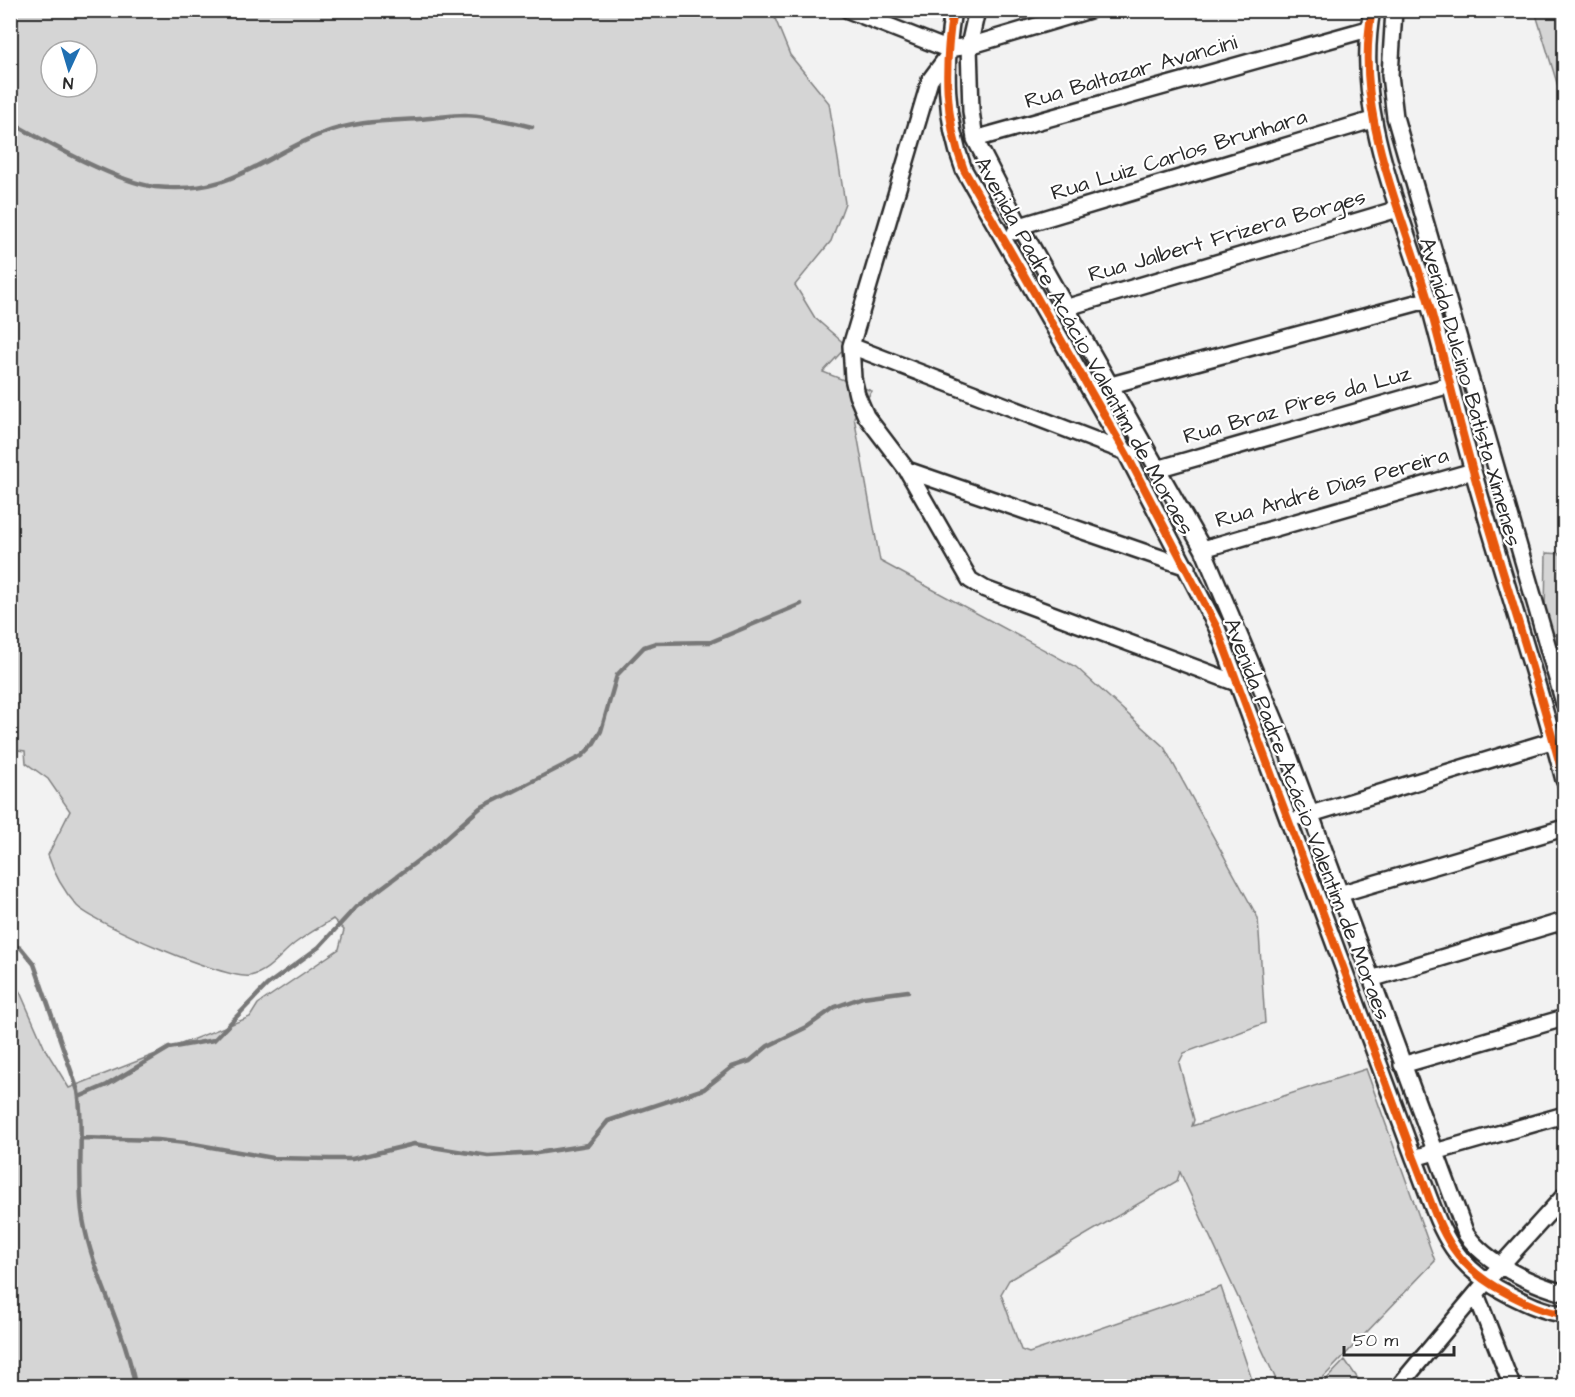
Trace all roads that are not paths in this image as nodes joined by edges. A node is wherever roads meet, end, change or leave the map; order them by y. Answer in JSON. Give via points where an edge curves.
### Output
{"nodes":[{"id":1,"x":848,"y":10,"type":"edge"},
{"id":2,"x":953,"y":10,"type":"edge"},
{"id":3,"x":977,"y":10,"type":"edge"},
{"id":4,"x":1090,"y":10,"type":"edge"},
{"id":5,"x":1372,"y":10,"type":"edge"},
{"id":6,"x":1394,"y":10,"type":"edge"},
{"id":7,"x":1368,"y":29,"type":"junction"},
{"id":8,"x":969,"y":46,"type":"junction"},
{"id":9,"x":947,"y":53,"type":"junction"},
{"id":10,"x":1372,"y":120,"type":"junction"},
{"id":11,"x":975,"y":139,"type":"junction"},
{"id":12,"x":1398,"y":209,"type":"junction"},
{"id":13,"x":1020,"y":226,"type":"junction"},
{"id":14,"x":1004,"y":243,"type":"junction"},
{"id":15,"x":1427,"y":300,"type":"junction"},
{"id":16,"x":1068,"y":307,"type":"junction"},
{"id":17,"x":851,"y":346,"type":"junction"},
{"id":18,"x":1111,"y":385,"type":"junction"},
{"id":19,"x":1450,"y":385,"type":"junction"},
{"id":20,"x":1145,"y":450,"type":"junction"},
{"id":21,"x":1127,"y":454,"type":"junction"},
{"id":22,"x":1157,"y":469,"type":"junction"},
{"id":23,"x":907,"y":470,"type":"junction"},
{"id":24,"x":1473,"y":471,"type":"junction"},
{"id":25,"x":1203,"y":549,"type":"junction"},
{"id":26,"x":1187,"y":567,"type":"junction"},
{"id":27,"x":1236,"y":623,"type":"junction"},
{"id":28,"x":1217,"y":628,"type":"junction"},
{"id":29,"x":1239,"y":684,"type":"junction"},
{"id":30,"x":1564,"y":703,"type":"edge"},
{"id":31,"x":1559,"y":738,"type":"edge"},
{"id":32,"x":1564,"y":780,"type":"edge"},
{"id":33,"x":1310,"y":814,"type":"junction"},
{"id":34,"x":1290,"y":821,"type":"junction"},
{"id":35,"x":1564,"y":828,"type":"edge"},
{"id":36,"x":1339,"y":894,"type":"junction"},
{"id":37,"x":1564,"y":921,"type":"edge"},
{"id":38,"x":1371,"y":979,"type":"junction"},
{"id":39,"x":1564,"y":1018,"type":"edge"},
{"id":40,"x":1402,"y":1065,"type":"junction"},
{"id":41,"x":1564,"y":1115,"type":"edge"},
{"id":42,"x":1435,"y":1150,"type":"junction"},
{"id":43,"x":1414,"y":1158,"type":"junction"},
{"id":44,"x":1564,"y":1196,"type":"edge"},
{"id":45,"x":1502,"y":1265,"type":"junction"},
{"id":46,"x":1480,"y":1288,"type":"junction"},
{"id":47,"x":1564,"y":1293,"type":"edge"},
{"id":48,"x":1564,"y":1314,"type":"edge"},
{"id":49,"x":1400,"y":1386,"type":"edge"},
{"id":50,"x":1512,"y":1386,"type":"edge"}],
"edges":[{"from":1,"to":9,"type":"street"},
{"from":2,"to":9,"type":"street","name":"Avenida Padre Acácio Valentim de Moraes"},
{"from":3,"to":8,"type":"street","name":"Avenida Padre Acácio Valentim de Moraes"},
{"from":4,"to":8,"type":"street"},
{"from":5,"to":7,"type":"street","name":"Avenida Dulcino Batista Ximenes"},
{"from":6,"to":30,"type":"street","name":"Avenida Dulcino Batista Ximenes","via":[[1390,75],[1395,117]]},
{"from":7,"to":10,"type":"street","name":"Avenida Dulcino Batista Ximenes","via":[[1366,79]]},
{"from":7,"to":11,"type":"street","name":"Rua Baltazar Avancini"},
{"from":8,"to":9,"type":"street"},
{"from":8,"to":11,"type":"street","name":"Avenida Padre Acácio Valentim de Moraes"},
{"from":9,"to":14,"type":"street","name":"Avenida Padre Acácio Valentim de Moraes","via":[[949,121],[955,145],[964,170]]},
{"from":9,"to":17,"type":"street","via":[[930,80]]},
{"from":10,"to":12,"type":"street","name":"Avenida Dulcino Batista Ximenes"},
{"from":10,"to":13,"type":"street","name":"Rua Luiz Carlos Brunhara"},
{"from":11,"to":13,"type":"street","name":"Avenida Padre Acácio Valentim de Moraes"},
{"from":12,"to":15,"type":"street","name":"Avenida Dulcino Batista Ximenes"},
{"from":12,"to":16,"type":"street","name":"Rua Jalbert Frizera Borges"},
{"from":13,"to":14,"type":"street","name":"Rua Luiz Carlos Brunhara"},
{"from":13,"to":16,"type":"street","name":"Avenida Padre Acácio Valentim de Moraes"},
{"from":14,"to":21,"type":"street","name":"Avenida Padre Acácio Valentim de Moraes"},
{"from":15,"to":18,"type":"street"},
{"from":15,"to":19,"type":"street","name":"Avenida Dulcino Batista Ximenes"},
{"from":16,"to":18,"type":"street","name":"Avenida Padre Acácio Valentim de Moraes"},
{"from":17,"to":21,"type":"street"},
{"from":17,"to":23,"type":"street","via":[[857,396],[881,438]]},
{"from":18,"to":20,"type":"street","name":"Avenida Padre Acácio Valentim de Moraes"},
{"from":19,"to":22,"type":"street","name":"Rua Braz Pires da Luz"},
{"from":19,"to":24,"type":"street","name":"Avenida Dulcino Batista Ximenes"},
{"from":20,"to":21,"type":"street"},
{"from":20,"to":22,"type":"street","name":"Avenida Padre Acácio Valentim de Moraes"},
{"from":21,"to":26,"type":"street","name":"Avenida Padre Acácio Valentim de Moraes"},
{"from":22,"to":25,"type":"street","name":"Avenida Padre Acácio Valentim de Moraes"},
{"from":23,"to":26,"type":"street"},
{"from":23,"to":29,"type":"street","via":[[970,580]]},
{"from":24,"to":25,"type":"street","name":"Rua André Dias Pereira"},
{"from":24,"to":31,"type":"street","name":"Avenida Dulcino Batista Ximenes"},
{"from":25,"to":27,"type":"street","name":"Avenida Padre Acácio Valentim de Moraes"},
{"from":26,"to":28,"type":"street","name":"Avenida Padre Acácio Valentim de Moraes"},
{"from":27,"to":28,"type":"street"},
{"from":27,"to":33,"type":"street","name":"Avenida Padre Acácio Valentim de Moraes"},
{"from":28,"to":29,"type":"street","name":"Avenida Padre Acácio Valentim de Moraes"},
{"from":29,"to":34,"type":"street","name":"Avenida Padre Acácio Valentim de Moraes"},
{"from":31,"to":32,"type":"street","name":"Avenida Dulcino Batista Ximenes"},
{"from":31,"to":33,"type":"street"},
{"from":33,"to":34,"type":"street"},
{"from":33,"to":36,"type":"street","name":"Avenida Padre Acácio Valentim de Moraes"},
{"from":34,"to":43,"type":"street","name":"Avenida Padre Acácio Valentim de Moraes"},
{"from":35,"to":36,"type":"street"},
{"from":36,"to":38,"type":"street","name":"Avenida Padre Acácio Valentim de Moraes"},
{"from":37,"to":38,"type":"street"},
{"from":38,"to":40,"type":"street","name":"Avenida Padre Acácio Valentim de Moraes"},
{"from":39,"to":40,"type":"street"},
{"from":40,"to":42,"type":"street","name":"Avenida Padre Acácio Valentim de Moraes"},
{"from":41,"to":42,"type":"street"},
{"from":42,"to":43,"type":"street"},
{"from":42,"to":45,"type":"street","name":"Avenida Padre Acácio Valentim de Moraes","via":[[1466,1234],[1482,1252]]},
{"from":43,"to":46,"type":"street","name":"Avenida Padre Acácio Valentim de Moraes","via":[[1446,1237]]},
{"from":44,"to":45,"type":"street"},
{"from":45,"to":46,"type":"street"},
{"from":45,"to":47,"type":"street"},
{"from":46,"to":48,"type":"street"},
{"from":46,"to":49,"type":"street"},
{"from":46,"to":50,"type":"street"}]}
